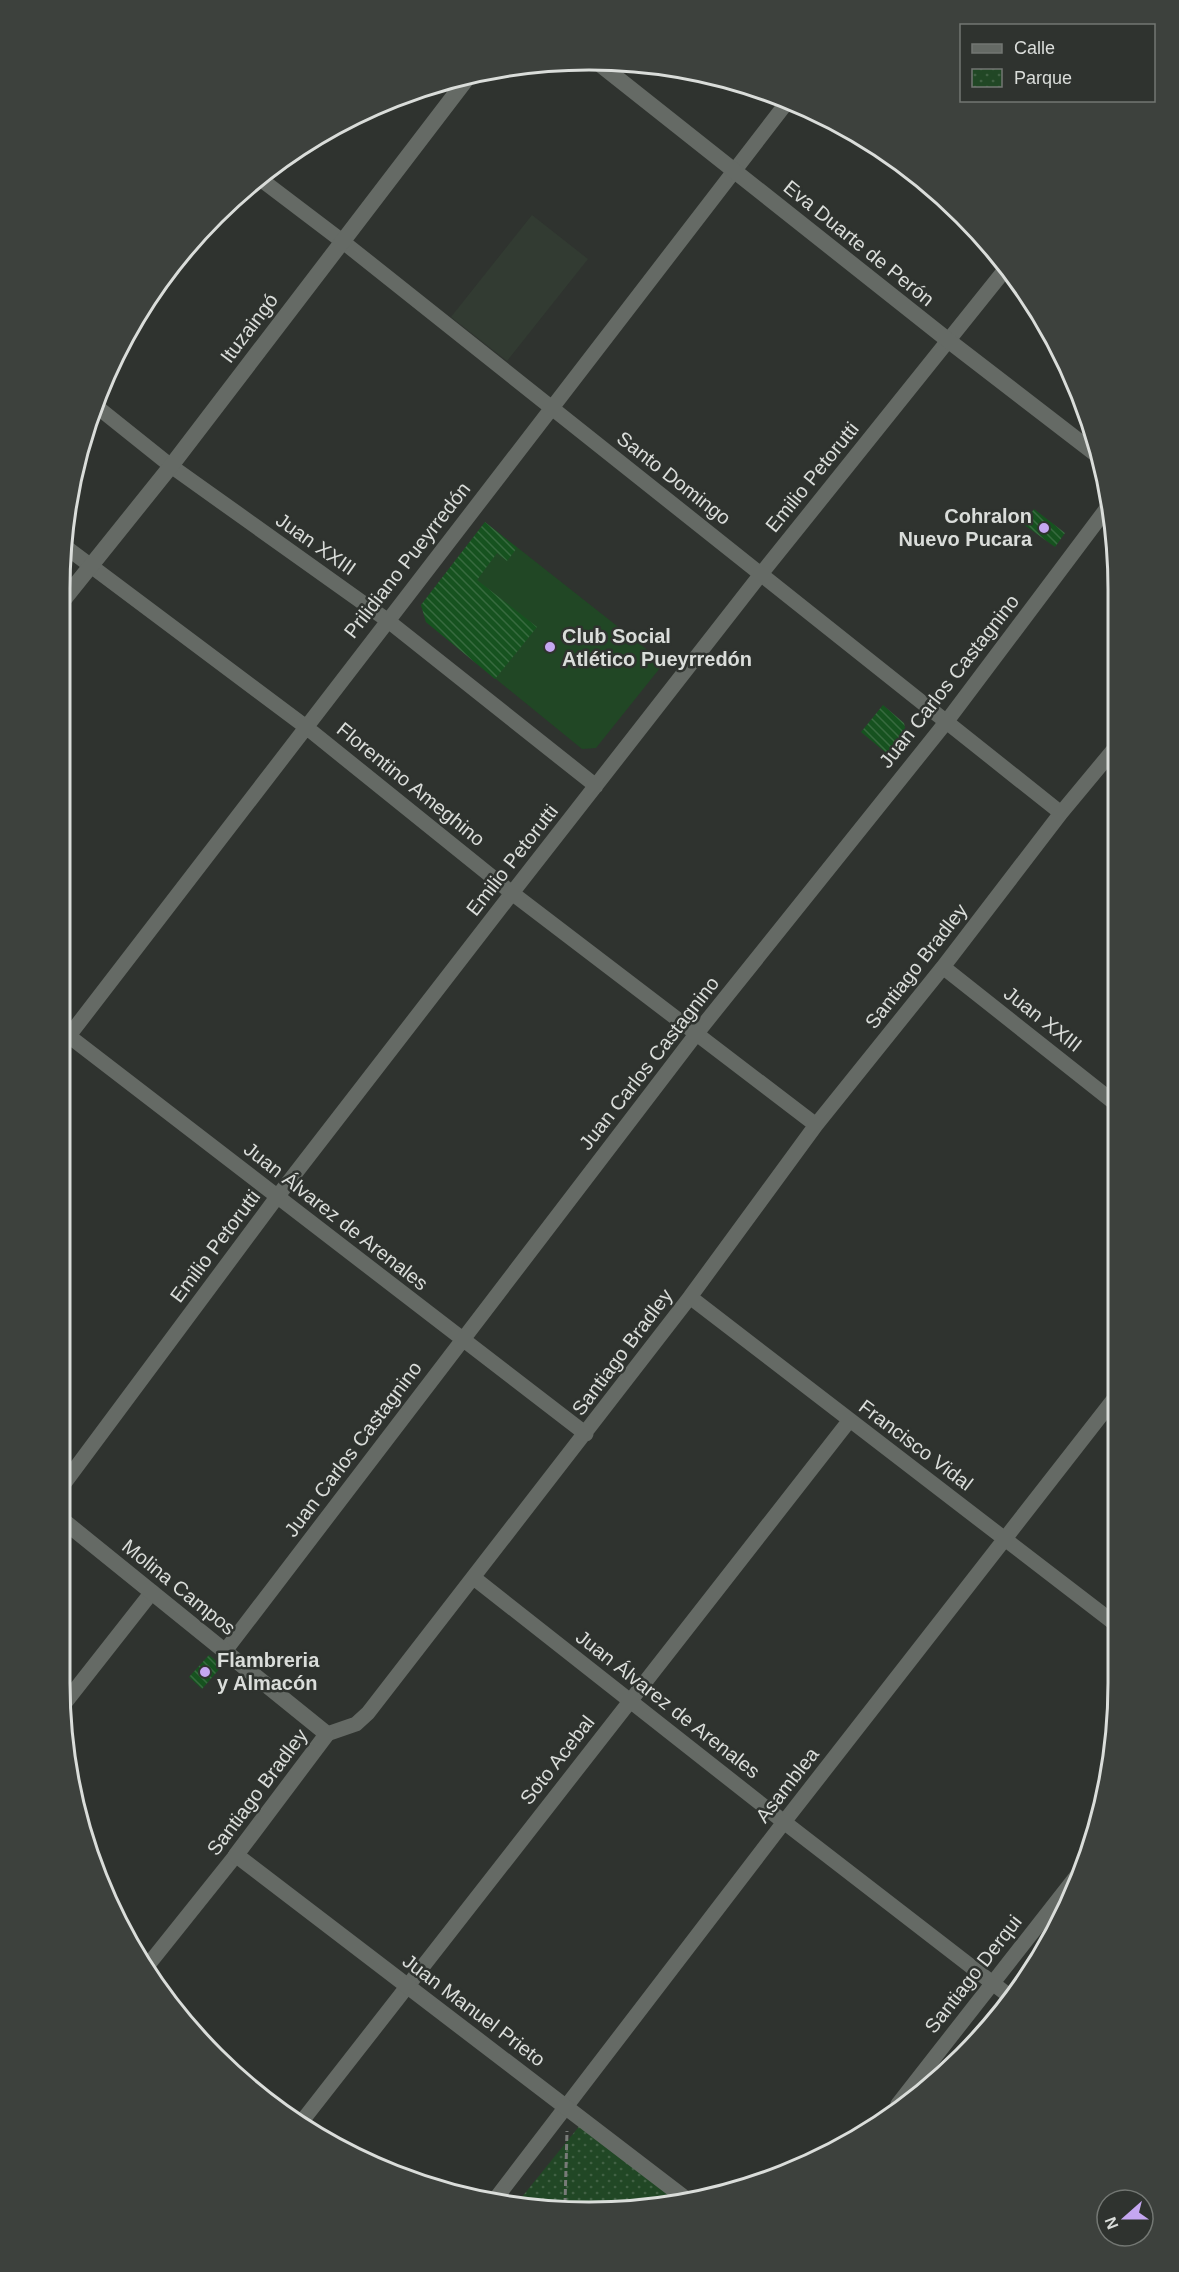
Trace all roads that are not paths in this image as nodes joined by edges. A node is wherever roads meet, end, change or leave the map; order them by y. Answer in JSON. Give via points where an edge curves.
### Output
{"nodes":[{"id":1,"x":609,"y":71,"type":"edge"},
{"id":2,"x":461,"y":87,"type":"edge"},
{"id":3,"x":783,"y":108,"type":"edge"},
{"id":4,"x":734,"y":170,"type":"junction"},
{"id":5,"x":267,"y":184,"type":"edge"},
{"id":6,"x":342,"y":240,"type":"junction"},
{"id":7,"x":1001,"y":274,"type":"edge"},
{"id":8,"x":948,"y":342,"type":"junction"},
{"id":9,"x":553,"y":408,"type":"junction"},
{"id":10,"x":102,"y":411,"type":"edge"},
{"id":11,"x":1089,"y":449,"type":"edge"},
{"id":12,"x":171,"y":466,"type":"junction"},
{"id":13,"x":1103,"y":514,"type":"edge"},
{"id":14,"x":72,"y":552,"type":"edge"},
{"id":15,"x":90,"y":566,"type":"junction"},
{"id":16,"x":761,"y":574,"type":"junction"},
{"id":17,"x":70,"y":592,"type":"edge"},
{"id":18,"x":387,"y":620,"type":"junction"},
{"id":19,"x":946,"y":721,"type":"junction"},
{"id":20,"x":306,"y":727,"type":"junction"},
{"id":21,"x":1108,"y":756,"type":"edge"},
{"id":22,"x":596,"y":786,"type":"junction"},
{"id":23,"x":1061,"y":813,"type":"junction"},
{"id":24,"x":512,"y":893,"type":"junction"},
{"id":25,"x":943,"y":967,"type":"junction"},
{"id":26,"x":70,"y":1029,"type":"edge"},
{"id":27,"x":697,"y":1033,"type":"junction"},
{"id":28,"x":70,"y":1043,"type":"edge"},
{"id":29,"x":1108,"y":1098,"type":"edge"},
{"id":30,"x":816,"y":1125,"type":"junction"},
{"id":31,"x":277,"y":1197,"type":"junction"},
{"id":32,"x":690,"y":1298,"type":"junction"},
{"id":33,"x":462,"y":1341,"type":"junction"},
{"id":34,"x":1108,"y":1406,"type":"edge"},
{"id":35,"x":849,"y":1421,"type":"junction"},
{"id":36,"x":586,"y":1434,"type":"junction"},
{"id":37,"x":70,"y":1476,"type":"edge"},
{"id":38,"x":70,"y":1526,"type":"edge"},
{"id":39,"x":1005,"y":1538,"type":"junction"},
{"id":40,"x":474,"y":1578,"type":"junction"},
{"id":41,"x":152,"y":1592,"type":"junction"},
{"id":42,"x":1108,"y":1618,"type":"edge"},
{"id":43,"x":225,"y":1651,"type":"junction"},
{"id":44,"x":71,"y":1695,"type":"edge"},
{"id":45,"x":630,"y":1700,"type":"junction"},
{"id":46,"x":327,"y":1734,"type":"junction"},
{"id":47,"x":784,"y":1822,"type":"junction"},
{"id":48,"x":236,"y":1855,"type":"junction"},
{"id":49,"x":1064,"y":1892,"type":"edge"},
{"id":50,"x":152,"y":1961,"type":"edge"},
{"id":51,"x":993,"y":1983,"type":"junction"},
{"id":52,"x":407,"y":1987,"type":"junction"},
{"id":53,"x":1005,"y":1993,"type":"edge"},
{"id":54,"x":907,"y":2092,"type":"edge"},
{"id":55,"x":568,"y":2107,"type":"junction"},
{"id":56,"x":305,"y":2117,"type":"edge"},
{"id":57,"x":500,"y":2194,"type":"edge"},
{"id":58,"x":679,"y":2194,"type":"edge"}],
"edges":[{"from":1,"to":4,"type":"street","name":"Eva Duarte de Perón"},
{"from":2,"to":6,"type":"street","name":"Ituzaingó"},
{"from":3,"to":4,"type":"street","name":"Prilidiano Pueyrredón"},
{"from":4,"to":8,"type":"street","name":"Eva Duarte de Perón"},
{"from":4,"to":9,"type":"street","name":"Prilidiano Pueyrredón"},
{"from":5,"to":6,"type":"street","name":"Santo Domingo"},
{"from":6,"to":9,"type":"street","name":"Santo Domingo"},
{"from":6,"to":12,"type":"street","name":"Ituzaingó"},
{"from":7,"to":8,"type":"street","name":"Emilio Petorutti"},
{"from":8,"to":11,"type":"street","name":"Eva Duarte de Perón"},
{"from":8,"to":16,"type":"street","name":"Emilio Petorutti"},
{"from":9,"to":16,"type":"street","name":"Santo Domingo"},
{"from":9,"to":18,"type":"street","name":"Prilidiano Pueyrredón"},
{"from":10,"to":12,"type":"street","name":"Juan XXIII"},
{"from":12,"to":15,"type":"street","name":"Ituzaingó"},
{"from":12,"to":18,"type":"street","name":"Juan XXIII"},
{"from":13,"to":19,"type":"street","name":"Juan Carlos Castagnino"},
{"from":14,"to":15,"type":"street","name":"Florentino Ameghino"},
{"from":15,"to":17,"type":"street","name":"Ituzaingó"},
{"from":15,"to":20,"type":"street","name":"Florentino Ameghino"},
{"from":16,"to":19,"type":"street","name":"Santo Domingo"},
{"from":16,"to":22,"type":"street","name":"Emilio Petorutti"},
{"from":18,"to":20,"type":"street","name":"Prilidiano Pueyrredón"},
{"from":18,"to":22,"type":"street","name":"Juan XXIII"},
{"from":19,"to":23,"type":"street","name":"Santo Domingo"},
{"from":19,"to":27,"type":"street","name":"Juan Carlos Castagnino"},
{"from":20,"to":24,"type":"street","name":"Florentino Ameghino"},
{"from":20,"to":26,"type":"street","name":"Prilidiano Pueyrredón"},
{"from":21,"to":23,"type":"street","name":"Santiago Bradley"},
{"from":22,"to":24,"type":"street","name":"Emilio Petorutti"},
{"from":23,"to":25,"type":"street","name":"Santiago Bradley"},
{"from":24,"to":27,"type":"street","name":"Florentino Ameghino"},
{"from":24,"to":31,"type":"street","name":"Emilio Petorutti"},
{"from":25,"to":29,"type":"street","name":"Juan XXIII"},
{"from":25,"to":30,"type":"street","name":"Santiago Bradley"},
{"from":27,"to":30,"type":"street","name":"Florentino Ameghino"},
{"from":27,"to":33,"type":"street","name":"Juan Carlos Castagnino"},
{"from":28,"to":31,"type":"street","name":"Juan Álvarez de Arenales"},
{"from":30,"to":32,"type":"street","name":"Santiago Bradley"},
{"from":31,"to":33,"type":"street","name":"Juan Álvarez de Arenales"},
{"from":31,"to":37,"type":"street","name":"Emilio Petorutti"},
{"from":32,"to":35,"type":"street","name":"Francisco Vidal"},
{"from":32,"to":36,"type":"street","name":"Santiago Bradley"},
{"from":33,"to":36,"type":"street","name":"Juan Álvarez de Arenales"},
{"from":33,"to":43,"type":"street","name":"Juan Carlos Castagnino"},
{"from":34,"to":39,"type":"street","name":"Asamblea"},
{"from":35,"to":39,"type":"street","name":"Francisco Vidal"},
{"from":35,"to":45,"type":"street","name":"Soto Acebal"},
{"from":36,"to":40,"type":"street","name":"Santiago Bradley"},
{"from":38,"to":41,"type":"street","name":"Molina Campos"},
{"from":39,"to":42,"type":"street","name":"Francisco Vidal"},
{"from":39,"to":47,"type":"street","name":"Asamblea"},
{"from":40,"to":45,"type":"street","name":"Juan Álvarez de Arenales"},
{"from":40,"to":46,"type":"street","name":"Santiago Bradley","via":[[368,1713],[356,1724]]},
{"from":41,"to":43,"type":"street","name":"Molina Campos"},
{"from":41,"to":44,"type":"street"},
{"from":43,"to":46,"type":"street","name":"Molina Campos"},
{"from":45,"to":47,"type":"street","name":"Juan Álvarez de Arenales"},
{"from":45,"to":52,"type":"street","name":"Soto Acebal"},
{"from":46,"to":48,"type":"street","name":"Santiago Bradley"},
{"from":47,"to":51,"type":"street","name":"Juan Álvarez de Arenales"},
{"from":47,"to":55,"type":"street","name":"Asamblea"},
{"from":48,"to":50,"type":"street","name":"Santiago Bradley"},
{"from":48,"to":52,"type":"street","name":"Juan Manuel Prieto"},
{"from":49,"to":51,"type":"street","name":"Santiago Derqui"},
{"from":51,"to":53,"type":"street","name":"Juan Álvarez de Arenales"},
{"from":51,"to":54,"type":"street","name":"Santiago Derqui"},
{"from":52,"to":55,"type":"street","name":"Juan Manuel Prieto"},
{"from":52,"to":56,"type":"street","name":"Soto Acebal"},
{"from":55,"to":57,"type":"street","name":"Asamblea"},
{"from":55,"to":58,"type":"street","name":"Juan Manuel Prieto"}]}
